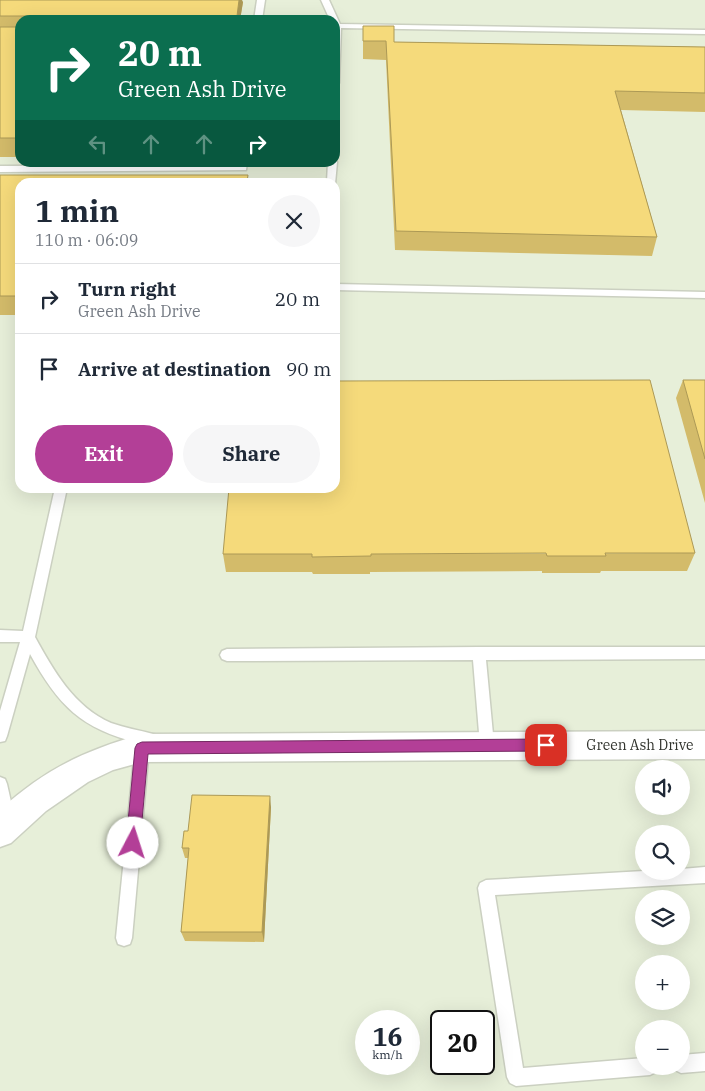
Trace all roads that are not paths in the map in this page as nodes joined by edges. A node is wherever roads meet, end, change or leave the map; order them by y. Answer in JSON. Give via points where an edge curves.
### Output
{"nodes":[{"id":1,"x":260,"y":0,"type":"edge"},
{"id":2,"x":325,"y":0,"type":"edge"},
{"id":3,"x":258,"y":15,"type":"edge"},
{"id":4,"x":332,"y":15,"type":"edge"},
{"id":5,"x":340,"y":23,"type":"edge"},
{"id":6,"x":705,"y":32,"type":"edge"},
{"id":7,"x":48,"y":167,"type":"edge"},
{"id":8,"x":158,"y":167,"type":"edge"},
{"id":9,"x":243,"y":167,"type":"edge"},
{"id":10,"x":0,"y":169,"type":"edge"},
{"id":11,"x":340,"y":287,"type":"edge"},
{"id":12,"x":705,"y":295,"type":"edge"},
{"id":13,"x":60,"y":493,"type":"edge"},
{"id":14,"x":0,"y":636,"type":"edge"},
{"id":15,"x":28,"y":637,"type":"junction"},
{"id":16,"x":705,"y":653,"type":"edge"},
{"id":17,"x":227,"y":654,"type":"dead end"},
{"id":18,"x":479,"y":654,"type":"junction"},
{"id":19,"x":0,"y":736,"type":"edge"},
{"id":20,"x":487,"y":745,"type":"junction"},
{"id":21,"x":705,"y":745,"type":"edge"},
{"id":22,"x":177,"y":747,"type":"junction"},
{"id":23,"x":142,"y":748,"type":"junction"},
{"id":24,"x":0,"y":784,"type":"edge"},
{"id":25,"x":4,"y":828,"type":"edge"},
{"id":26,"x":705,"y":875,"type":"edge"},
{"id":27,"x":124,"y":938,"type":"dead end"},
{"id":28,"x":705,"y":1062,"type":"edge"},
{"id":29,"x":690,"y":1063,"type":"edge"},
{"id":30,"x":635,"y":1067,"type":"edge"}],
"edges":[{"from":1,"to":3,"type":"lane"},
{"from":2,"to":4,"type":"lane"},
{"from":5,"to":6,"type":"lane"},
{"from":7,"to":10,"type":"lane"},
{"from":8,"to":9,"type":"lane"},
{"from":11,"to":12,"type":"lane"},
{"from":13,"to":15,"type":"lane"},
{"from":14,"to":15,"type":"lane"},
{"from":15,"to":19,"type":"lane"},
{"from":15,"to":22,"type":"lane","via":[[54,684],[79,709],[105,726]]},
{"from":16,"to":18,"type":"lane"},
{"from":17,"to":18,"type":"lane"},
{"from":18,"to":20,"type":"lane"},
{"from":20,"to":21,"type":"street","name":"Green Ash Drive"},
{"from":20,"to":22,"type":"street","name":"Green Ash Drive"},
{"from":22,"to":23,"type":"street","name":"Green Ash Drive"},
{"from":23,"to":25,"type":"street","name":"Green Ash Drive","via":[[104,759],[61,782]]},
{"from":23,"to":27,"type":"lane"},
{"from":24,"to":25,"type":"lane"},
{"from":26,"to":30,"type":"lane","via":[[486,888],[516,1077]]},
{"from":28,"to":29,"type":"lane"}]}
